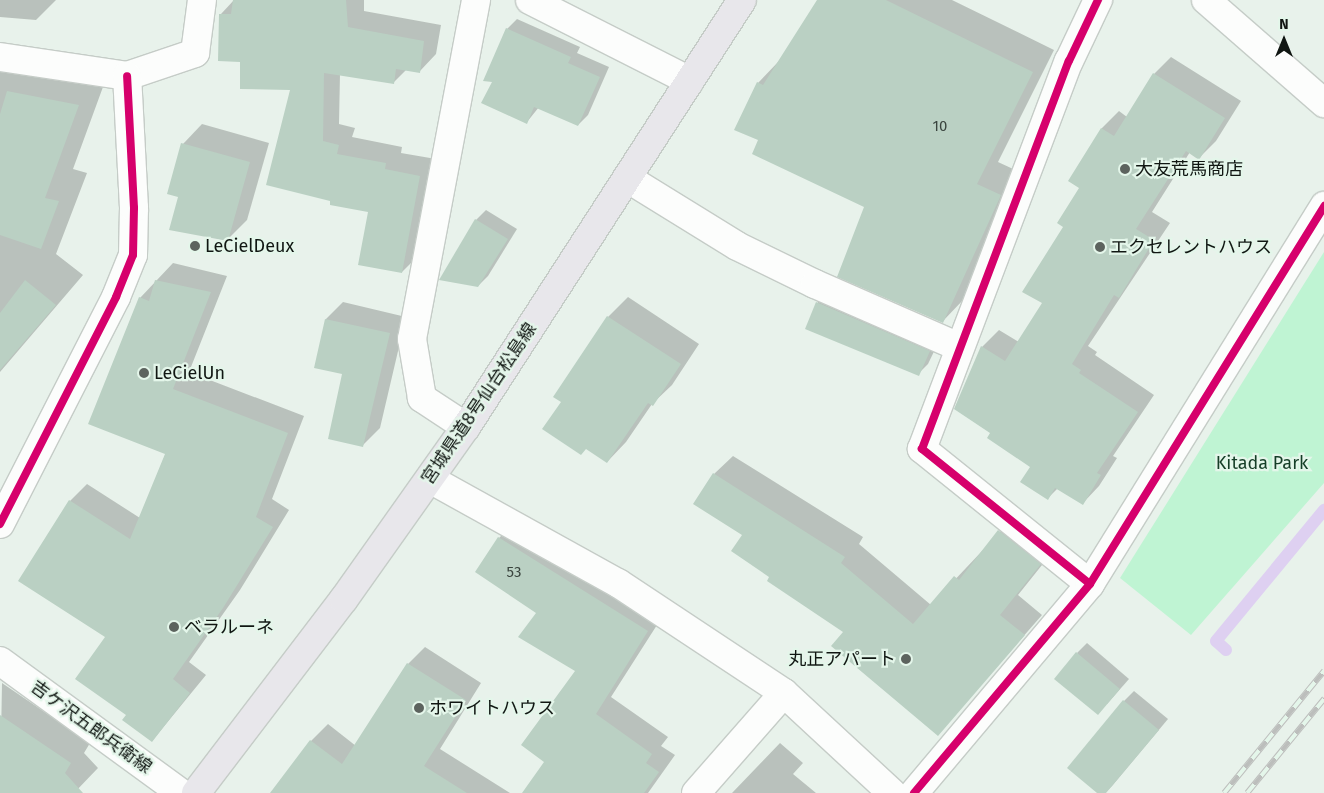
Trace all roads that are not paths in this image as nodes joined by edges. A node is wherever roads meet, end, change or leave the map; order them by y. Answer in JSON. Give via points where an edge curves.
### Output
{"nodes":[{"id":1,"x":202,"y":0,"type":"edge"},
{"id":2,"x":476,"y":0,"type":"edge"},
{"id":3,"x":530,"y":0,"type":"edge"},
{"id":4,"x":742,"y":0,"type":"edge"},
{"id":5,"x":1098,"y":0,"type":"edge"},
{"id":6,"x":1206,"y":0,"type":"edge"},
{"id":7,"x":0,"y":57,"type":"edge"},
{"id":8,"x":127,"y":76,"type":"junction"},
{"id":9,"x":690,"y":81,"type":"junction"},
{"id":10,"x":1324,"y":103,"type":"edge"},
{"id":11,"x":627,"y":178,"type":"junction"},
{"id":12,"x":1324,"y":206,"type":"edge"},
{"id":13,"x":959,"y":347,"type":"junction"},
{"id":14,"x":466,"y":427,"type":"junction"},
{"id":15,"x":430,"y":479,"type":"junction"},
{"id":16,"x":0,"y":524,"type":"edge"},
{"id":17,"x":1090,"y":584,"type":"junction"},
{"id":18,"x":0,"y":661,"type":"edge"},
{"id":19,"x":784,"y":693,"type":"junction"},
{"id":20,"x":182,"y":793,"type":"edge"},
{"id":21,"x":196,"y":793,"type":"edge"},
{"id":22,"x":696,"y":793,"type":"edge"},
{"id":23,"x":892,"y":793,"type":"edge"},
{"id":24,"x":914,"y":793,"type":"edge"}],
"edges":[{"from":1,"to":8,"type":"street","via":[[195,53]]},
{"from":2,"to":14,"type":"street","via":[[412,339],[422,398]]},
{"from":3,"to":9,"type":"street"},
{"from":4,"to":9,"type":"main road","name":"宮城県道8号仙台松島線"},
{"from":5,"to":13,"type":"street","via":[[1070,60]]},
{"from":6,"to":10,"type":"street"},
{"from":7,"to":8,"type":"street"},
{"from":8,"to":16,"type":"street","via":[[134,208],[133,255],[116,296]]},
{"from":9,"to":11,"type":"main road","name":"宮城県道8号仙台松島線"},
{"from":11,"to":13,"type":"street","via":[[737,246]]},
{"from":11,"to":14,"type":"main road","name":"宮城県道8号仙台松島線"},
{"from":12,"to":17,"type":"street"},
{"from":13,"to":17,"type":"street","via":[[922,449]]},
{"from":14,"to":15,"type":"main road","name":"宮城県道8号仙台松島線"},
{"from":15,"to":19,"type":"street","via":[[618,583]]},
{"from":15,"to":21,"type":"main road","name":"宮城県道8号仙台松島線","via":[[344,599]]},
{"from":17,"to":24,"type":"street"},
{"from":18,"to":20,"type":"street","name":"吉ケ沢五郎兵衛線"},
{"from":19,"to":22,"type":"street"},
{"from":19,"to":23,"type":"street"}]}
